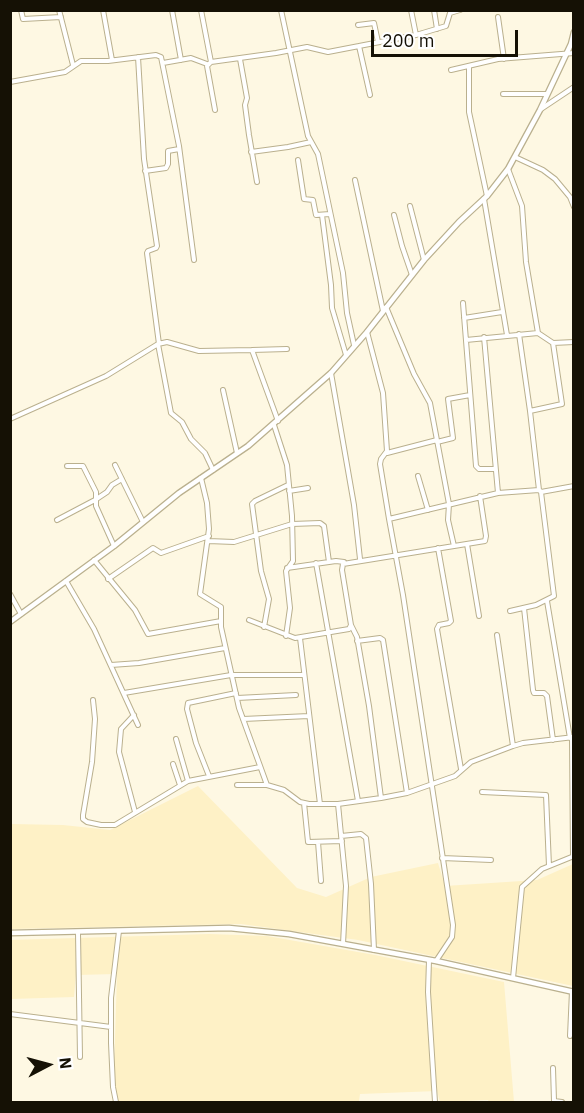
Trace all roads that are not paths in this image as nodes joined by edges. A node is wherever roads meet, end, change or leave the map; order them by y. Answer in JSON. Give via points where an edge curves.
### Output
{"nodes":[{"id":1,"x":21,"y":10,"type":"edge"},
{"id":2,"x":59,"y":10,"type":"edge"},
{"id":3,"x":103,"y":10,"type":"edge"},
{"id":4,"x":172,"y":10,"type":"edge"},
{"id":5,"x":201,"y":10,"type":"edge"},
{"id":6,"x":281,"y":10,"type":"edge"},
{"id":7,"x":411,"y":10,"type":"edge"},
{"id":8,"x":434,"y":10,"type":"edge"},
{"id":9,"x":460,"y":10,"type":"edge"},
{"id":10,"x":61,"y":17,"type":"junction"},
{"id":11,"x":498,"y":17,"type":"dead end"},
{"id":12,"x":358,"y":26,"type":"dead end"},
{"id":13,"x":437,"y":28,"type":"junction"},
{"id":14,"x":573,"y":32,"type":"edge"},
{"id":15,"x":416,"y":34,"type":"junction"},
{"id":16,"x":378,"y":42,"type":"junction"},
{"id":17,"x":359,"y":46,"type":"junction"},
{"id":18,"x":291,"y":51,"type":"junction"},
{"id":19,"x":573,"y":53,"type":"edge"},
{"id":20,"x":566,"y":55,"type":"junction"},
{"id":21,"x":138,"y":57,"type":"junction"},
{"id":22,"x":240,"y":58,"type":"junction"},
{"id":23,"x":504,"y":59,"type":"junction"},
{"id":24,"x":112,"y":60,"type":"junction"},
{"id":25,"x":181,"y":60,"type":"junction"},
{"id":26,"x":163,"y":63,"type":"junction"},
{"id":27,"x":209,"y":63,"type":"junction"},
{"id":28,"x":74,"y":66,"type":"junction"},
{"id":29,"x":469,"y":66,"type":"junction"},
{"id":30,"x":451,"y":70,"type":"dead end"},
{"id":31,"x":10,"y":82,"type":"edge"},
{"id":32,"x":573,"y":87,"type":"edge"},
{"id":33,"x":502,"y":94,"type":"dead end"},
{"id":34,"x":547,"y":94,"type":"junction"},
{"id":35,"x":370,"y":95,"type":"dead end"},
{"id":36,"x":215,"y":110,"type":"dead end"},
{"id":37,"x":540,"y":110,"type":"junction"},
{"id":38,"x":311,"y":142,"type":"junction"},
{"id":39,"x":179,"y":149,"type":"junction"},
{"id":40,"x":251,"y":152,"type":"junction"},
{"id":41,"x":515,"y":157,"type":"junction"},
{"id":42,"x":298,"y":160,"type":"dead end"},
{"id":43,"x":508,"y":170,"type":"junction"},
{"id":44,"x":145,"y":171,"type":"junction"},
{"id":45,"x":355,"y":180,"type":"dead end"},
{"id":46,"x":257,"y":182,"type":"dead end"},
{"id":47,"x":485,"y":198,"type":"junction"},
{"id":48,"x":410,"y":206,"type":"dead end"},
{"id":49,"x":573,"y":207,"type":"edge"},
{"id":50,"x":330,"y":214,"type":"junction"},
{"id":51,"x":322,"y":215,"type":"junction"},
{"id":52,"x":394,"y":215,"type":"dead end"},
{"id":53,"x":194,"y":260,"type":"dead end"},
{"id":54,"x":424,"y":260,"type":"junction"},
{"id":55,"x":412,"y":275,"type":"junction"},
{"id":56,"x":462,"y":303,"type":"dead end"},
{"id":57,"x":385,"y":309,"type":"junction"},
{"id":58,"x":502,"y":312,"type":"junction"},
{"id":59,"x":464,"y":318,"type":"junction"},
{"id":60,"x":367,"y":332,"type":"junction"},
{"id":61,"x":538,"y":333,"type":"junction"},
{"id":62,"x":519,"y":334,"type":"junction"},
{"id":63,"x":507,"y":335,"type":"junction"},
{"id":64,"x":484,"y":337,"type":"junction"},
{"id":65,"x":466,"y":340,"type":"junction"},
{"id":66,"x":573,"y":342,"type":"edge"},
{"id":67,"x":159,"y":344,"type":"junction"},
{"id":68,"x":553,"y":344,"type":"junction"},
{"id":69,"x":354,"y":345,"type":"junction"},
{"id":70,"x":287,"y":349,"type":"dead end"},
{"id":71,"x":252,"y":350,"type":"junction"},
{"id":72,"x":346,"y":354,"type":"junction"},
{"id":73,"x":331,"y":373,"type":"junction"},
{"id":74,"x":223,"y":390,"type":"dead end"},
{"id":75,"x":470,"y":395,"type":"junction"},
{"id":76,"x":530,"y":411,"type":"junction"},
{"id":77,"x":10,"y":419,"type":"edge"},
{"id":78,"x":276,"y":423,"type":"junction"},
{"id":79,"x":437,"y":441,"type":"junction"},
{"id":80,"x":237,"y":453,"type":"junction"},
{"id":81,"x":387,"y":453,"type":"junction"},
{"id":82,"x":116,"y":465,"type":"dead end"},
{"id":83,"x":67,"y":466,"type":"dead end"},
{"id":84,"x":495,"y":469,"type":"junction"},
{"id":85,"x":213,"y":470,"type":"junction"},
{"id":86,"x":418,"y":476,"type":"dead end"},
{"id":87,"x":201,"y":478,"type":"junction"},
{"id":88,"x":122,"y":479,"type":"junction"},
{"id":89,"x":288,"y":485,"type":"junction"},
{"id":90,"x":573,"y":486,"type":"edge"},
{"id":91,"x":308,"y":488,"type":"dead end"},
{"id":92,"x":289,"y":491,"type":"junction"},
{"id":93,"x":540,"y":491,"type":"junction"},
{"id":94,"x":498,"y":493,"type":"junction"},
{"id":95,"x":480,"y":496,"type":"junction"},
{"id":96,"x":95,"y":500,"type":"junction"},
{"id":97,"x":449,"y":504,"type":"junction"},
{"id":98,"x":428,"y":510,"type":"junction"},
{"id":99,"x":389,"y":519,"type":"junction"},
{"id":100,"x":57,"y":520,"type":"dead end"},
{"id":101,"x":143,"y":522,"type":"junction"},
{"id":102,"x":292,"y":524,"type":"junction"},
{"id":103,"x":257,"y":536,"type":"junction"},
{"id":104,"x":208,"y":539,"type":"junction"},
{"id":105,"x":467,"y":544,"type":"junction"},
{"id":106,"x":114,"y":546,"type":"junction"},
{"id":107,"x":454,"y":546,"type":"junction"},
{"id":108,"x":438,"y":548,"type":"junction"},
{"id":109,"x":396,"y":554,"type":"junction"},
{"id":110,"x":360,"y":559,"type":"junction"},
{"id":111,"x":94,"y":560,"type":"junction"},
{"id":112,"x":329,"y":562,"type":"junction"},
{"id":113,"x":345,"y":562,"type":"junction"},
{"id":114,"x":316,"y":563,"type":"junction"},
{"id":115,"x":286,"y":568,"type":"junction"},
{"id":116,"x":108,"y":579,"type":"junction"},
{"id":117,"x":66,"y":581,"type":"junction"},
{"id":118,"x":10,"y":594,"type":"edge"},
{"id":119,"x":547,"y":601,"type":"junction"},
{"id":120,"x":524,"y":608,"type":"junction"},
{"id":121,"x":510,"y":611,"type":"dead end"},
{"id":122,"x":21,"y":614,"type":"junction"},
{"id":123,"x":479,"y":616,"type":"dead end"},
{"id":124,"x":249,"y":620,"type":"dead end"},
{"id":125,"x":220,"y":621,"type":"junction"},
{"id":126,"x":10,"y":622,"type":"edge"},
{"id":127,"x":351,"y":625,"type":"junction"},
{"id":128,"x":264,"y":627,"type":"junction"},
{"id":129,"x":329,"y":633,"type":"junction"},
{"id":130,"x":497,"y":635,"type":"dead end"},
{"id":131,"x":286,"y":636,"type":"junction"},
{"id":132,"x":300,"y":638,"type":"junction"},
{"id":133,"x":357,"y":641,"type":"junction"},
{"id":134,"x":225,"y":648,"type":"junction"},
{"id":135,"x":111,"y":665,"type":"junction"},
{"id":136,"x":231,"y":675,"type":"junction"},
{"id":137,"x":304,"y":675,"type":"junction"},
{"id":138,"x":124,"y":693,"type":"junction"},
{"id":139,"x":236,"y":695,"type":"junction"},
{"id":140,"x":296,"y":695,"type":"dead end"},
{"id":141,"x":93,"y":700,"type":"dead end"},
{"id":142,"x":134,"y":715,"type":"junction"},
{"id":143,"x":309,"y":716,"type":"junction"},
{"id":144,"x":243,"y":719,"type":"junction"},
{"id":145,"x":138,"y":725,"type":"dead end"},
{"id":146,"x":572,"y":738,"type":"edge"},
{"id":147,"x":176,"y":739,"type":"dead end"},
{"id":148,"x":554,"y":740,"type":"junction"},
{"id":149,"x":513,"y":746,"type":"junction"},
{"id":150,"x":173,"y":764,"type":"dead end"},
{"id":151,"x":260,"y":767,"type":"junction"},
{"id":152,"x":461,"y":769,"type":"junction"},
{"id":153,"x":209,"y":776,"type":"junction"},
{"id":154,"x":188,"y":781,"type":"junction"},
{"id":155,"x":180,"y":785,"type":"junction"},
{"id":156,"x":237,"y":785,"type":"dead end"},
{"id":157,"x":267,"y":785,"type":"junction"},
{"id":158,"x":431,"y":785,"type":"junction"},
{"id":159,"x":406,"y":792,"type":"junction"},
{"id":160,"x":482,"y":792,"type":"dead end"},
{"id":161,"x":381,"y":798,"type":"junction"},
{"id":162,"x":358,"y":801,"type":"junction"},
{"id":163,"x":304,"y":803,"type":"junction"},
{"id":164,"x":320,"y":804,"type":"junction"},
{"id":165,"x":338,"y":804,"type":"junction"},
{"id":166,"x":135,"y":812,"type":"junction"},
{"id":167,"x":341,"y":839,"type":"junction"},
{"id":168,"x":318,"y":842,"type":"junction"},
{"id":169,"x":573,"y":856,"type":"edge"},
{"id":170,"x":441,"y":858,"type":"junction"},
{"id":171,"x":491,"y":860,"type":"dead end"},
{"id":172,"x":549,"y":866,"type":"junction"},
{"id":173,"x":321,"y":881,"type":"dead end"},
{"id":174,"x":118,"y":931,"type":"junction"},
{"id":175,"x":10,"y":933,"type":"edge"},
{"id":176,"x":78,"y":933,"type":"junction"},
{"id":177,"x":343,"y":944,"type":"junction"},
{"id":178,"x":374,"y":950,"type":"junction"},
{"id":179,"x":429,"y":960,"type":"junction"},
{"id":180,"x":436,"y":962,"type":"junction"},
{"id":181,"x":513,"y":978,"type":"junction"},
{"id":182,"x":573,"y":992,"type":"edge"},
{"id":183,"x":10,"y":1014,"type":"edge"},
{"id":184,"x":80,"y":1023,"type":"junction"},
{"id":185,"x":111,"y":1027,"type":"junction"},
{"id":186,"x":570,"y":1036,"type":"dead end"},
{"id":187,"x":80,"y":1057,"type":"dead end"},
{"id":188,"x":553,"y":1068,"type":"dead end"},
{"id":189,"x":116,"y":1102,"type":"edge"},
{"id":190,"x":435,"y":1102,"type":"edge"},
{"id":191,"x":562,"y":1102,"type":"edge"}],
"edges":[{"from":1,"to":10,"type":"street","via":[[23,19]]},
{"from":2,"to":10,"type":"street"},
{"from":3,"to":24,"type":"street"},
{"from":4,"to":25,"type":"street"},
{"from":5,"to":27,"type":"street"},
{"from":6,"to":18,"type":"street"},
{"from":7,"to":15,"type":"street"},
{"from":8,"to":13,"type":"street"},
{"from":9,"to":13,"type":"street","via":[[450,13],[447,25]]},
{"from":10,"to":28,"type":"street"},
{"from":11,"to":23,"type":"street"},
{"from":12,"to":16,"type":"street","via":[[374,23]]},
{"from":13,"to":15,"type":"street"},
{"from":14,"to":20,"type":"street"},
{"from":15,"to":16,"type":"street"},
{"from":16,"to":17,"type":"street"},
{"from":17,"to":18,"type":"street","via":[[328,52],[307,46]]},
{"from":17,"to":35,"type":"street"},
{"from":18,"to":22,"type":"street"},
{"from":18,"to":38,"type":"street"},
{"from":19,"to":20,"type":"street"},
{"from":20,"to":23,"type":"street"},
{"from":20,"to":34,"type":"street"},
{"from":21,"to":24,"type":"street"},
{"from":21,"to":26,"type":"street","via":[[158,55]]},
{"from":21,"to":44,"type":"street"},
{"from":22,"to":27,"type":"street"},
{"from":22,"to":40,"type":"street"},
{"from":23,"to":29,"type":"street"},
{"from":24,"to":28,"type":"street","via":[[81,61]]},
{"from":25,"to":26,"type":"street"},
{"from":25,"to":27,"type":"street","via":[[193,58]]},
{"from":26,"to":39,"type":"street"},
{"from":27,"to":36,"type":"street"},
{"from":28,"to":31,"type":"street","via":[[58,75]]},
{"from":29,"to":30,"type":"street"},
{"from":29,"to":47,"type":"street","via":[[469,112]]},
{"from":32,"to":37,"type":"street"},
{"from":33,"to":34,"type":"street"},
{"from":34,"to":37,"type":"street"},
{"from":37,"to":41,"type":"street"},
{"from":38,"to":40,"type":"street"},
{"from":38,"to":50,"type":"street","via":[[318,154]]},
{"from":39,"to":44,"type":"street","via":[[168,152],[166,168]]},
{"from":39,"to":53,"type":"street"},
{"from":40,"to":46,"type":"street"},
{"from":41,"to":43,"type":"street"},
{"from":41,"to":49,"type":"street","via":[[555,180],[570,197]]},
{"from":42,"to":51,"type":"street","via":[[304,199],[313,200],[316,215]]},
{"from":43,"to":47,"type":"street"},
{"from":43,"to":61,"type":"street","via":[[522,206],[526,262]]},
{"from":44,"to":67,"type":"street","via":[[157,246],[147,254]]},
{"from":45,"to":57,"type":"street"},
{"from":47,"to":54,"type":"street"},
{"from":47,"to":58,"type":"street"},
{"from":48,"to":54,"type":"street"},
{"from":50,"to":51,"type":"street"},
{"from":50,"to":69,"type":"street"},
{"from":51,"to":72,"type":"street","via":[[332,308]]},
{"from":52,"to":55,"type":"street"},
{"from":54,"to":55,"type":"street"},
{"from":55,"to":57,"type":"street"},
{"from":56,"to":59,"type":"street"},
{"from":57,"to":60,"type":"street"},
{"from":57,"to":79,"type":"street","via":[[430,403]]},
{"from":58,"to":59,"type":"street"},
{"from":58,"to":63,"type":"street"},
{"from":59,"to":65,"type":"street"},
{"from":60,"to":69,"type":"street"},
{"from":60,"to":81,"type":"street","via":[[383,393]]},
{"from":61,"to":62,"type":"street"},
{"from":61,"to":68,"type":"street"},
{"from":62,"to":63,"type":"street"},
{"from":62,"to":76,"type":"street"},
{"from":63,"to":64,"type":"street"},
{"from":64,"to":65,"type":"street"},
{"from":64,"to":84,"type":"street"},
{"from":65,"to":75,"type":"street"},
{"from":66,"to":68,"type":"street"},
{"from":67,"to":71,"type":"street","via":[[172,343],[199,351]]},
{"from":67,"to":77,"type":"street","via":[[106,376]]},
{"from":67,"to":85,"type":"street","via":[[171,412],[205,453]]},
{"from":68,"to":76,"type":"street","via":[[562,404]]},
{"from":69,"to":72,"type":"street"},
{"from":70,"to":71,"type":"street"},
{"from":71,"to":78,"type":"street"},
{"from":72,"to":73,"type":"street"},
{"from":73,"to":78,"type":"street"},
{"from":73,"to":110,"type":"street"},
{"from":74,"to":80,"type":"street"},
{"from":75,"to":79,"type":"street","via":[[448,398],[453,438]]},
{"from":75,"to":84,"type":"street","via":[[477,468]]},
{"from":76,"to":93,"type":"street"},
{"from":78,"to":80,"type":"street"},
{"from":78,"to":89,"type":"street"},
{"from":79,"to":81,"type":"street"},
{"from":79,"to":97,"type":"street"},
{"from":80,"to":85,"type":"street"},
{"from":81,"to":99,"type":"street","via":[[381,464]]},
{"from":82,"to":88,"type":"street"},
{"from":83,"to":96,"type":"street","via":[[83,466],[96,492]]},
{"from":84,"to":94,"type":"street"},
{"from":85,"to":87,"type":"street"},
{"from":86,"to":98,"type":"street"},
{"from":87,"to":101,"type":"street"},
{"from":87,"to":104,"type":"street","via":[[207,503]]},
{"from":88,"to":96,"type":"street"},
{"from":88,"to":101,"type":"street"},
{"from":89,"to":92,"type":"street"},
{"from":89,"to":103,"type":"street","via":[[253,502]]},
{"from":90,"to":93,"type":"street"},
{"from":91,"to":92,"type":"street"},
{"from":92,"to":102,"type":"street"},
{"from":93,"to":94,"type":"street"},
{"from":93,"to":119,"type":"street","via":[[555,595]]},
{"from":94,"to":95,"type":"street"},
{"from":95,"to":97,"type":"street"},
{"from":95,"to":105,"type":"street","via":[[486,539]]},
{"from":96,"to":100,"type":"street"},
{"from":96,"to":106,"type":"street"},
{"from":97,"to":98,"type":"street"},
{"from":97,"to":107,"type":"street"},
{"from":98,"to":99,"type":"street"},
{"from":99,"to":109,"type":"street"},
{"from":101,"to":106,"type":"street"},
{"from":102,"to":103,"type":"street"},
{"from":102,"to":112,"type":"street","via":[[322,524]]},
{"from":102,"to":115,"type":"street","via":[[293,561]]},
{"from":103,"to":104,"type":"street","via":[[234,542]]},
{"from":103,"to":128,"type":"street","via":[[269,599]]},
{"from":104,"to":116,"type":"street","via":[[161,553],[153,548]]},
{"from":104,"to":125,"type":"street","via":[[200,594],[220,605]]},
{"from":105,"to":107,"type":"street"},
{"from":105,"to":123,"type":"street"},
{"from":106,"to":111,"type":"street"},
{"from":107,"to":108,"type":"street"},
{"from":108,"to":109,"type":"street"},
{"from":108,"to":152,"type":"street","via":[[451,621],[437,629]]},
{"from":109,"to":110,"type":"street"},
{"from":109,"to":158,"type":"street"},
{"from":110,"to":113,"type":"street"},
{"from":111,"to":116,"type":"street"},
{"from":111,"to":117,"type":"street"},
{"from":112,"to":113,"type":"street"},
{"from":112,"to":114,"type":"street"},
{"from":113,"to":127,"type":"street","via":[[342,570]]},
{"from":114,"to":115,"type":"street"},
{"from":114,"to":129,"type":"street"},
{"from":115,"to":131,"type":"street","via":[[290,608]]},
{"from":116,"to":125,"type":"street","via":[[135,610],[147,633]]},
{"from":117,"to":122,"type":"street"},
{"from":117,"to":135,"type":"street"},
{"from":118,"to":122,"type":"street"},
{"from":119,"to":120,"type":"street"},
{"from":119,"to":146,"type":"street"},
{"from":120,"to":121,"type":"street"},
{"from":120,"to":148,"type":"street","via":[[532,690],[547,696]]},
{"from":122,"to":126,"type":"street"},
{"from":124,"to":128,"type":"street"},
{"from":125,"to":134,"type":"street"},
{"from":127,"to":129,"type":"street","via":[[349,629]]},
{"from":127,"to":133,"type":"street"},
{"from":128,"to":131,"type":"street"},
{"from":129,"to":132,"type":"street"},
{"from":129,"to":162,"type":"street"},
{"from":130,"to":149,"type":"street"},
{"from":131,"to":132,"type":"street"},
{"from":132,"to":137,"type":"street"},
{"from":133,"to":159,"type":"street","via":[[383,640]]},
{"from":133,"to":161,"type":"street"},
{"from":134,"to":135,"type":"street"},
{"from":134,"to":136,"type":"street"},
{"from":135,"to":138,"type":"street"},
{"from":136,"to":137,"type":"street"},
{"from":136,"to":138,"type":"street"},
{"from":136,"to":139,"type":"street"},
{"from":137,"to":143,"type":"street"},
{"from":138,"to":142,"type":"street"},
{"from":139,"to":140,"type":"street"},
{"from":139,"to":144,"type":"street"},
{"from":139,"to":153,"type":"street","via":[[188,703],[196,743]]},
{"from":141,"to":166,"type":"street","via":[[92,762],[83,819],[98,825],[115,825]]},
{"from":142,"to":145,"type":"street"},
{"from":142,"to":166,"type":"street","via":[[121,729],[119,752]]},
{"from":143,"to":144,"type":"street"},
{"from":143,"to":164,"type":"street"},
{"from":144,"to":151,"type":"street"},
{"from":146,"to":148,"type":"street"},
{"from":146,"to":169,"type":"street"},
{"from":147,"to":154,"type":"street"},
{"from":148,"to":149,"type":"street"},
{"from":149,"to":152,"type":"street"},
{"from":150,"to":155,"type":"street"},
{"from":151,"to":153,"type":"street"},
{"from":151,"to":157,"type":"street"},
{"from":152,"to":158,"type":"street","via":[[455,776]]},
{"from":153,"to":154,"type":"street"},
{"from":154,"to":155,"type":"street"},
{"from":155,"to":166,"type":"street"},
{"from":156,"to":157,"type":"street"},
{"from":157,"to":163,"type":"street"},
{"from":158,"to":159,"type":"street"},
{"from":158,"to":170,"type":"street"},
{"from":159,"to":161,"type":"street"},
{"from":160,"to":172,"type":"street","via":[[546,795]]},
{"from":161,"to":162,"type":"street"},
{"from":162,"to":165,"type":"street"},
{"from":163,"to":164,"type":"street"},
{"from":163,"to":168,"type":"street","via":[[308,842]]},
{"from":164,"to":165,"type":"street"},
{"from":165,"to":167,"type":"street"},
{"from":167,"to":168,"type":"street"},
{"from":167,"to":177,"type":"street","via":[[346,886]]},
{"from":167,"to":178,"type":"street","via":[[361,834],[366,838]]},
{"from":168,"to":173,"type":"street"},
{"from":169,"to":172,"type":"street"},
{"from":170,"to":171,"type":"street"},
{"from":170,"to":180,"type":"street","via":[[453,929]]},
{"from":172,"to":181,"type":"street","via":[[522,887]]},
{"from":174,"to":176,"type":"street"},
{"from":174,"to":177,"type":"street","via":[[229,928]]},
{"from":174,"to":185,"type":"street"},
{"from":175,"to":176,"type":"street"},
{"from":176,"to":184,"type":"street"},
{"from":177,"to":178,"type":"street"},
{"from":178,"to":179,"type":"street"},
{"from":179,"to":180,"type":"street"},
{"from":179,"to":190,"type":"street"},
{"from":180,"to":181,"type":"street"},
{"from":181,"to":182,"type":"street"},
{"from":182,"to":186,"type":"street"},
{"from":183,"to":184,"type":"street"},
{"from":184,"to":185,"type":"street"},
{"from":184,"to":187,"type":"street"},
{"from":185,"to":189,"type":"street"},
{"from":188,"to":191,"type":"street","via":[[554,1101]]}]}
